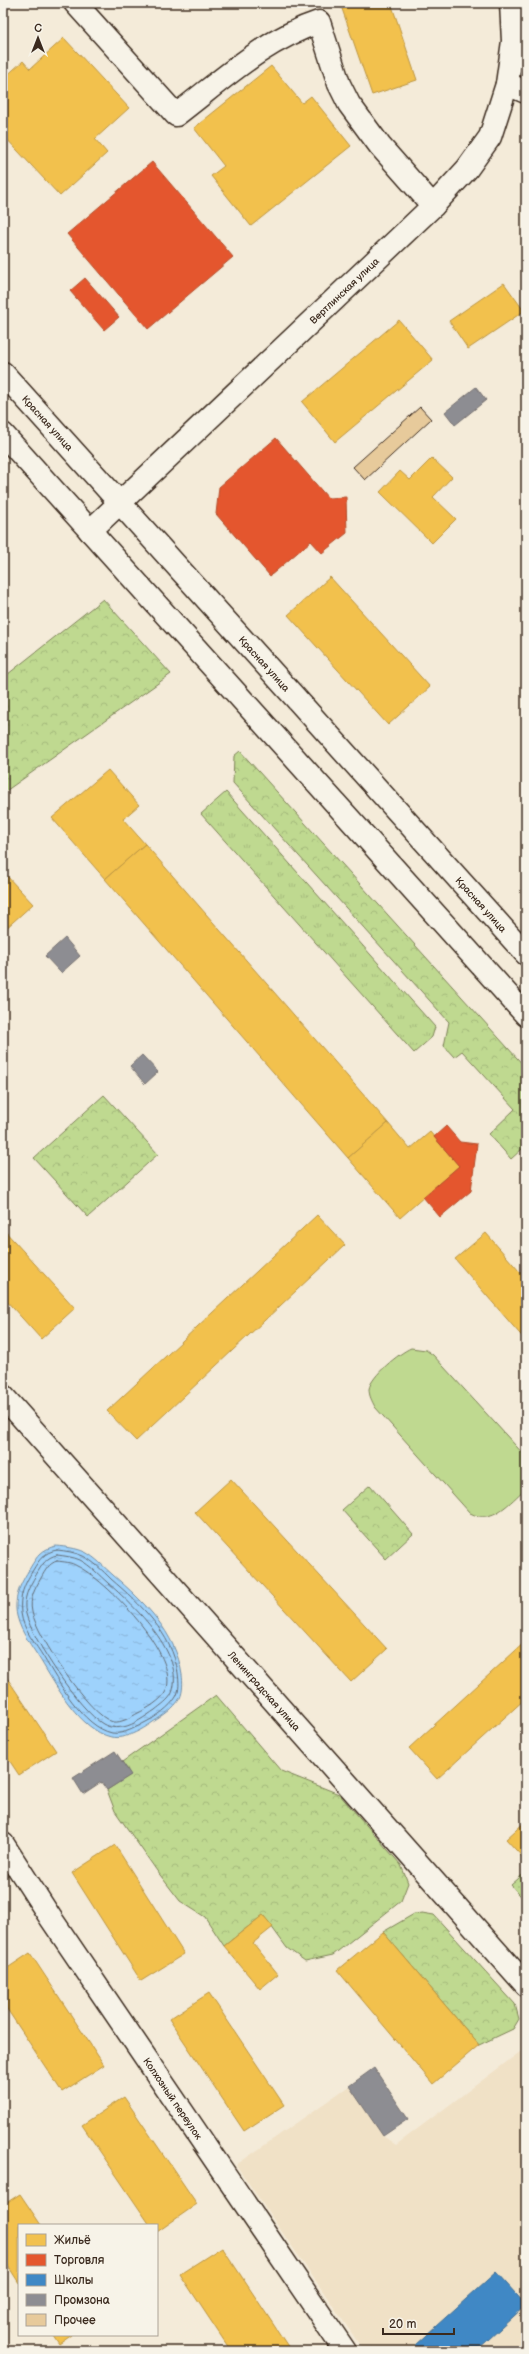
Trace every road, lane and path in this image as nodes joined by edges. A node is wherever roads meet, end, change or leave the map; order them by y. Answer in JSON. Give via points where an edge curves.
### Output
{"nodes":[{"id":1,"x":75,"y":3,"type":"edge"},
{"id":2,"x":511,"y":3,"type":"edge"},
{"id":3,"x":517,"y":88,"type":"edge"},
{"id":4,"x":433,"y":206,"type":"junction"},
{"id":5,"x":3,"y":373,"type":"edge"},
{"id":6,"x":3,"y":434,"type":"edge"},
{"id":7,"x":120,"y":502,"type":"junction"},
{"id":8,"x":90,"y":531,"type":"junction"},
{"id":9,"x":526,"y":954,"type":"edge"},
{"id":10,"x":526,"y":1015,"type":"edge"},
{"id":11,"x":3,"y":1396,"type":"edge"},
{"id":12,"x":3,"y":1844,"type":"edge"},
{"id":13,"x":526,"y":1985,"type":"edge"},
{"id":14,"x":345,"y":2351,"type":"edge"}],
"edges":[{"from":1,"to":4,"type":"main road","via":[[176,115],[260,49],[294,30],[319,22],[339,84],[349,104],[380,146]]},
{"from":2,"to":3,"type":"main road","name":"Вертлинская улица"},
{"from":3,"to":4,"type":"main road","name":"Вертлинская улица","via":[[490,137],[467,169]]},
{"from":4,"to":7,"type":"main road","name":"Вертлинская улица"},
{"from":5,"to":7,"type":"main road","name":"Красная улица"},
{"from":6,"to":8,"type":"main road"},
{"from":7,"to":8,"type":"main road","name":"Вертлинская улица"},
{"from":7,"to":9,"type":"main road","name":"Красная улица"},
{"from":8,"to":10,"type":"main road"},
{"from":11,"to":13,"type":"main road","name":"Ленинградская улица"},
{"from":12,"to":14,"type":"main road","name":"Колхозный переулок"}]}
